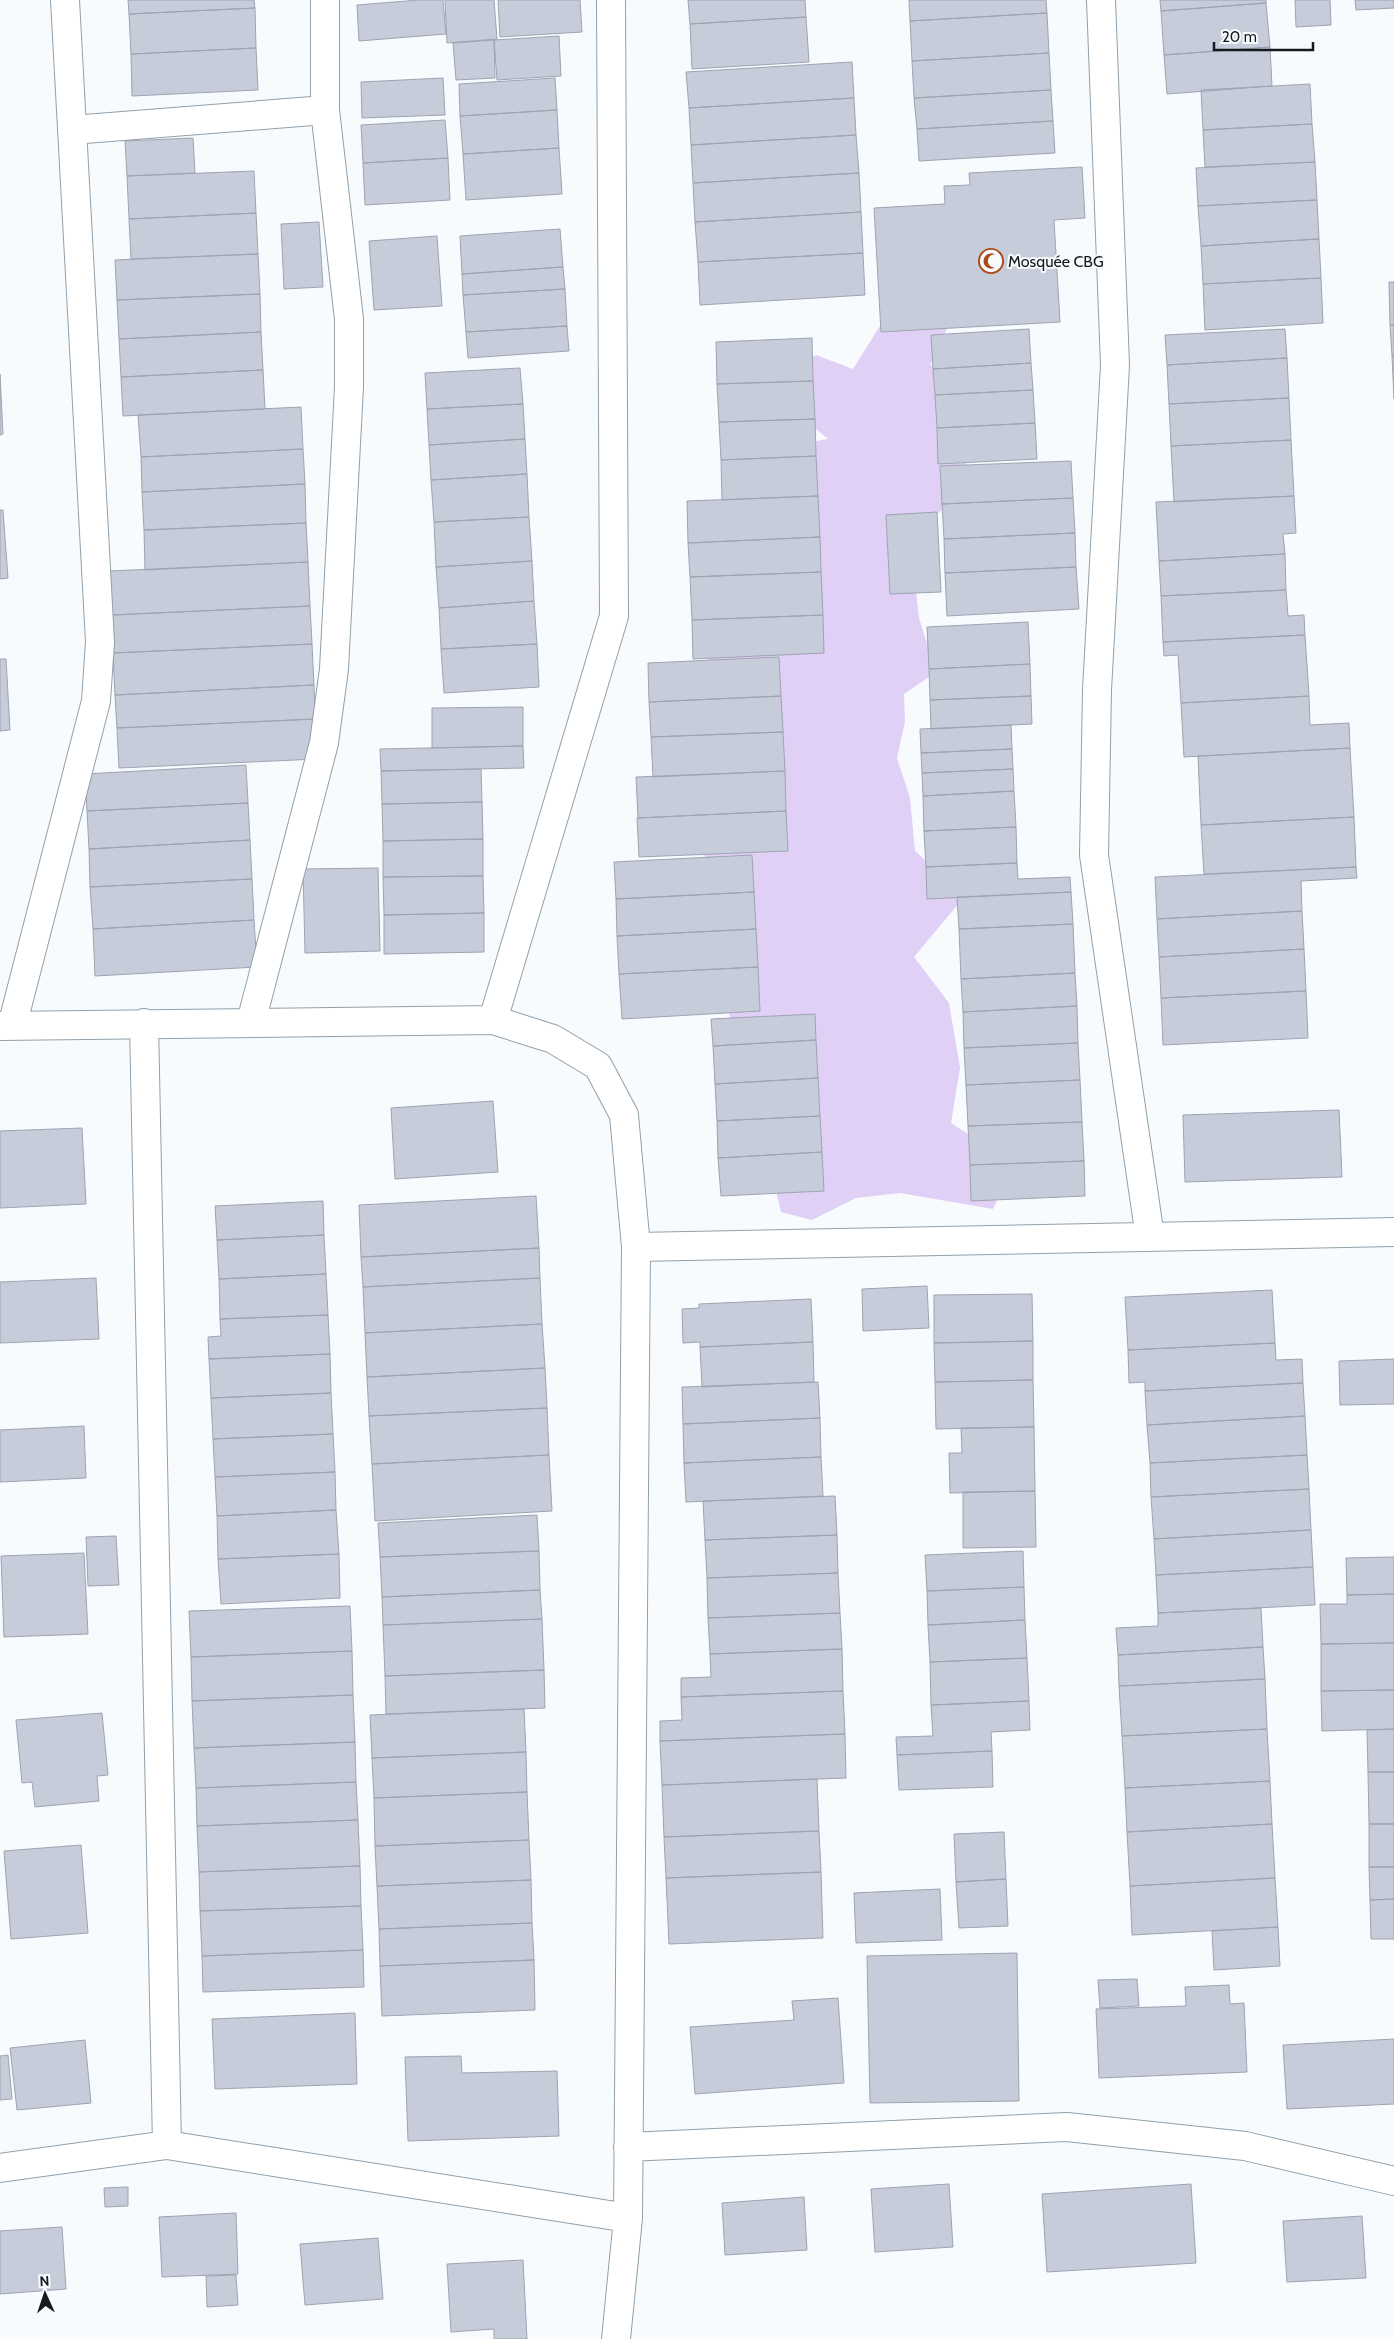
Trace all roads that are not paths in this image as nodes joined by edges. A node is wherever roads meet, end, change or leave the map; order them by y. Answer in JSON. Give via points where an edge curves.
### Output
{"nodes":[{"id":1,"x":65,"y":0,"type":"edge"},
{"id":2,"x":325,"y":0,"type":"edge"},
{"id":3,"x":611,"y":0,"type":"edge"},
{"id":4,"x":1101,"y":0,"type":"edge"},
{"id":5,"x":325,"y":110,"type":"junction"},
{"id":6,"x":72,"y":130,"type":"junction"},
{"id":7,"x":493,"y":1020,"type":"junction"},
{"id":8,"x":251,"y":1022,"type":"junction"},
{"id":9,"x":144,"y":1023,"type":"junction"},
{"id":10,"x":6,"y":1026,"type":"edge"},
{"id":11,"x":1394,"y":1232,"type":"edge"},
{"id":12,"x":1150,"y":1237,"type":"junction"},
{"id":13,"x":636,"y":1247,"type":"junction"},
{"id":14,"x":167,"y":2145,"type":"junction"},
{"id":15,"x":628,"y":2147,"type":"junction"},
{"id":16,"x":0,"y":2168,"type":"edge"},
{"id":17,"x":1394,"y":2181,"type":"edge"},
{"id":18,"x":628,"y":2218,"type":"junction"},
{"id":19,"x":616,"y":2339,"type":"edge"}],
"edges":[{"from":1,"to":6,"type":"street"},
{"from":2,"to":5,"type":"street"},
{"from":3,"to":7,"type":"street","via":[[614,616]]},
{"from":4,"to":12,"type":"street","via":[[1115,365],[1097,690],[1094,855]]},
{"from":5,"to":6,"type":"street"},
{"from":5,"to":8,"type":"street","via":[[349,319],[349,387],[334,669],[324,743]]},
{"from":6,"to":10,"type":"street","via":[[100,642],[96,701]]},
{"from":7,"to":8,"type":"street"},
{"from":7,"to":13,"type":"street","via":[[553,1039],[598,1066],[624,1115]]},
{"from":8,"to":9,"type":"street"},
{"from":9,"to":10,"type":"street"},
{"from":9,"to":14,"type":"street"},
{"from":11,"to":12,"type":"street"},
{"from":12,"to":13,"type":"street"},
{"from":13,"to":15,"type":"street"},
{"from":14,"to":16,"type":"street"},
{"from":14,"to":18,"type":"street"},
{"from":15,"to":17,"type":"street","via":[[1067,2127],[1245,2146]]},
{"from":15,"to":18,"type":"street"},
{"from":18,"to":19,"type":"street"}]}
